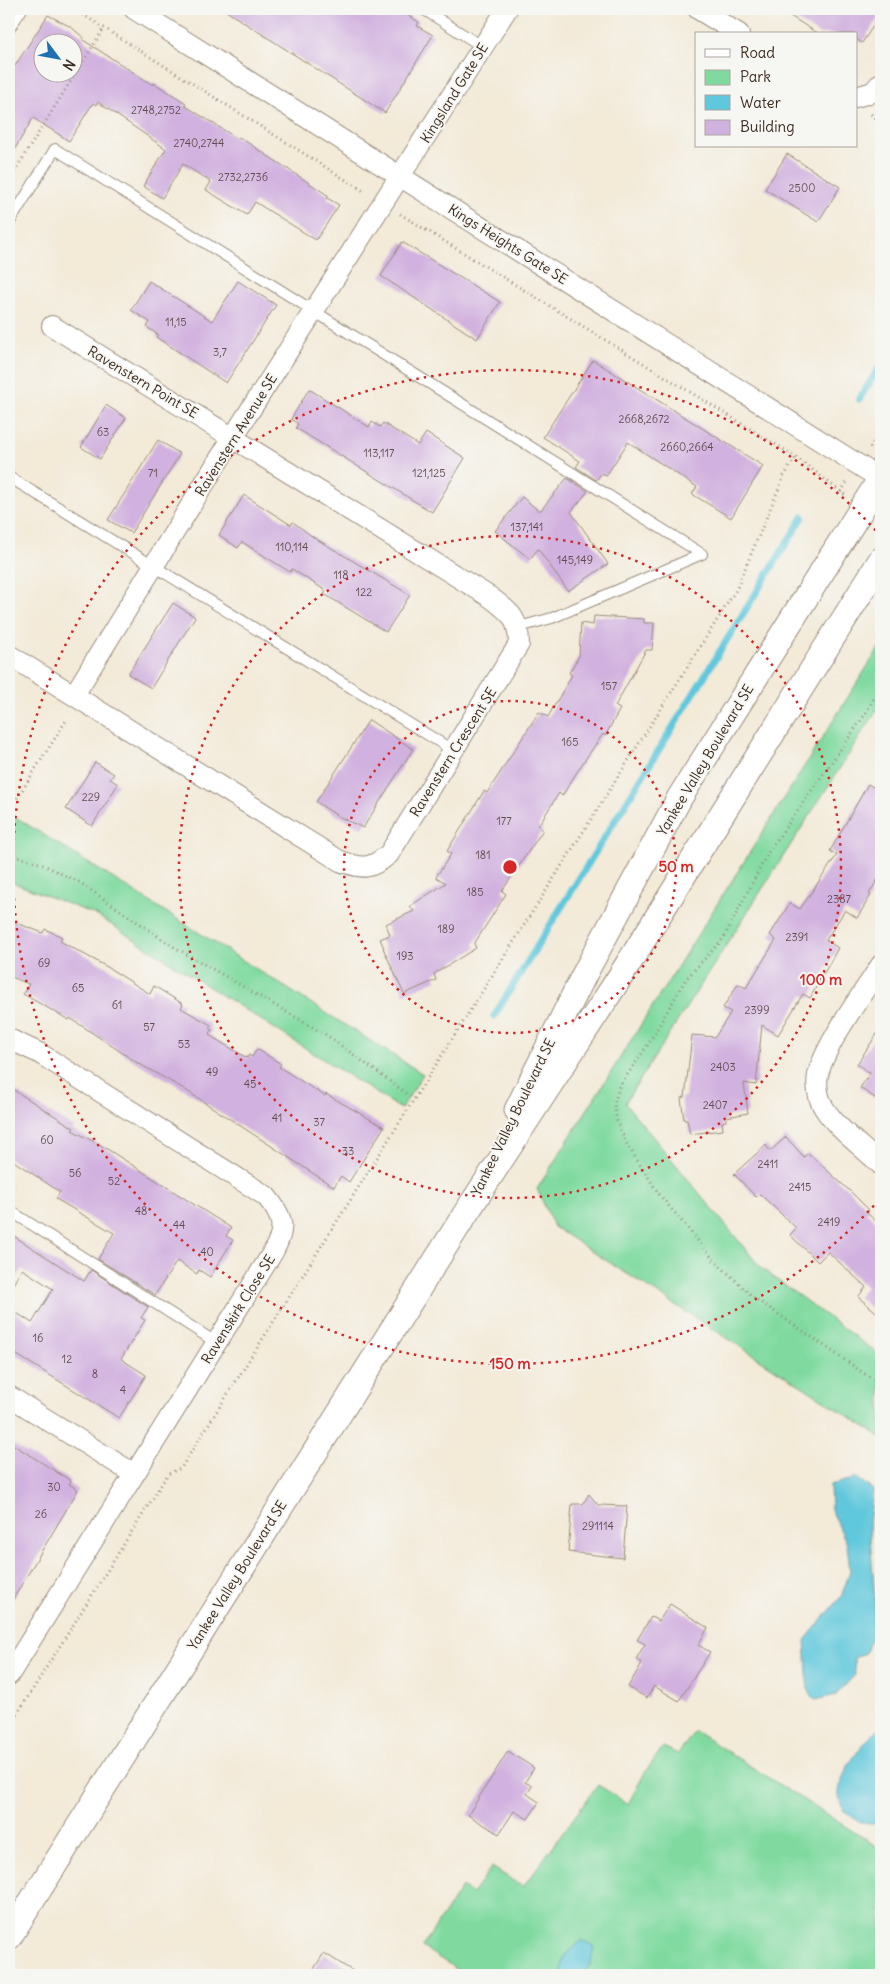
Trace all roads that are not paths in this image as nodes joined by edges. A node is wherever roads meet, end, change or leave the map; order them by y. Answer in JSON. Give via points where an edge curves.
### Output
{"nodes":[{"id":1,"x":22,"y":9,"type":"edge"},
{"id":2,"x":134,"y":9,"type":"edge"},
{"id":3,"x":423,"y":9,"type":"edge"},
{"id":4,"x":507,"y":9,"type":"edge"},
{"id":5,"x":698,"y":9,"type":"edge"},
{"id":6,"x":9,"y":30,"type":"edge"},
{"id":7,"x":735,"y":32,"type":"edge"},
{"id":8,"x":483,"y":47,"type":"junction"},
{"id":9,"x":881,"y":83,"type":"edge"},
{"id":10,"x":858,"y":97,"type":"edge"},
{"id":11,"x":401,"y":177,"type":"junction"},
{"id":12,"x":9,"y":223,"type":"edge"},
{"id":13,"x":314,"y":312,"type":"junction"},
{"id":14,"x":52,"y":326,"type":"dead end"},
{"id":15,"x":233,"y":437,"type":"junction"},
{"id":16,"x":9,"y":477,"type":"edge"},
{"id":17,"x":881,"y":479,"type":"edge"},
{"id":18,"x":881,"y":560,"type":"edge"},
{"id":19,"x":154,"y":567,"type":"junction"},
{"id":20,"x":519,"y":627,"type":"junction"},
{"id":21,"x":9,"y":655,"type":"edge"},
{"id":22,"x":74,"y":695,"type":"junction"},
{"id":23,"x":454,"y":751,"type":"junction"},
{"id":24,"x":881,"y":965,"type":"edge"},
{"id":25,"x":9,"y":1039,"type":"edge"},
{"id":26,"x":881,"y":1164,"type":"edge"},
{"id":27,"x":9,"y":1210,"type":"edge"},
{"id":28,"x":466,"y":1213,"type":"junction"},
{"id":29,"x":217,"y":1342,"type":"junction"},
{"id":30,"x":9,"y":1397,"type":"edge"},
{"id":31,"x":134,"y":1474,"type":"junction"},
{"id":32,"x":9,"y":1675,"type":"edge"},
{"id":33,"x":9,"y":1937,"type":"edge"}],
"edges":[{"from":1,"to":6,"type":"lane"},
{"from":2,"to":11,"type":"street","name":"Kings Heights Gate SE"},
{"from":3,"to":8,"type":"lane"},
{"from":4,"to":8,"type":"street","name":"Kingsland Gate SE"},
{"from":5,"to":7,"type":"street"},
{"from":8,"to":11,"type":"street","name":"Kingsland Gate SE"},
{"from":9,"to":10,"type":"street","via":[[873,92]]},
{"from":11,"to":13,"type":"street","name":"Ravenstern Avenue SE"},
{"from":11,"to":17,"type":"street","name":"Kings Heights Gate SE"},
{"from":12,"to":13,"type":"lane","via":[[55,149]]},
{"from":13,"to":15,"type":"street","name":"Ravenstern Avenue SE"},
{"from":13,"to":20,"type":"lane","via":[[702,554],[552,618]]},
{"from":14,"to":15,"type":"street","name":"Ravenstern Point SE"},
{"from":15,"to":19,"type":"street","name":"Ravenstern Avenue SE"},
{"from":15,"to":20,"type":"street","via":[[490,597],[509,610]]},
{"from":16,"to":19,"type":"lane"},
{"from":17,"to":28,"type":"street","name":"Yankee Valley Boulevard SE","via":[[680,796],[586,971]]},
{"from":18,"to":28,"type":"street","name":"Yankee Valley Boulevard SE","via":[[618,980]]},
{"from":19,"to":22,"type":"street","name":"Ravenstern Avenue SE"},
{"from":19,"to":23,"type":"lane"},
{"from":20,"to":23,"type":"street","name":"Ravenstern Crescent SE","via":[[519,644],[511,660]]},
{"from":21,"to":22,"type":"street","name":"Ravenstern Crescent SE"},
{"from":22,"to":23,"type":"street","name":"Ravenstern Crescent SE","via":[[340,861],[360,868],[376,865],[390,854]]},
{"from":24,"to":26,"type":"street","via":[[824,1057],[818,1075],[818,1091],[823,1107],[832,1118]]},
{"from":25,"to":29,"type":"street","name":"Ravenskirk Close SE","via":[[39,1054],[266,1196],[278,1211],[283,1224],[280,1240]]},
{"from":27,"to":29,"type":"lane"},
{"from":28,"to":33,"type":"street","name":"Yankee Valley Boulevard SE"},
{"from":29,"to":31,"type":"street","name":"Ravenskirk Close SE"},
{"from":30,"to":31,"type":"street"},
{"from":31,"to":32,"type":"street","name":"Ravenskirk Close SE"}]}
